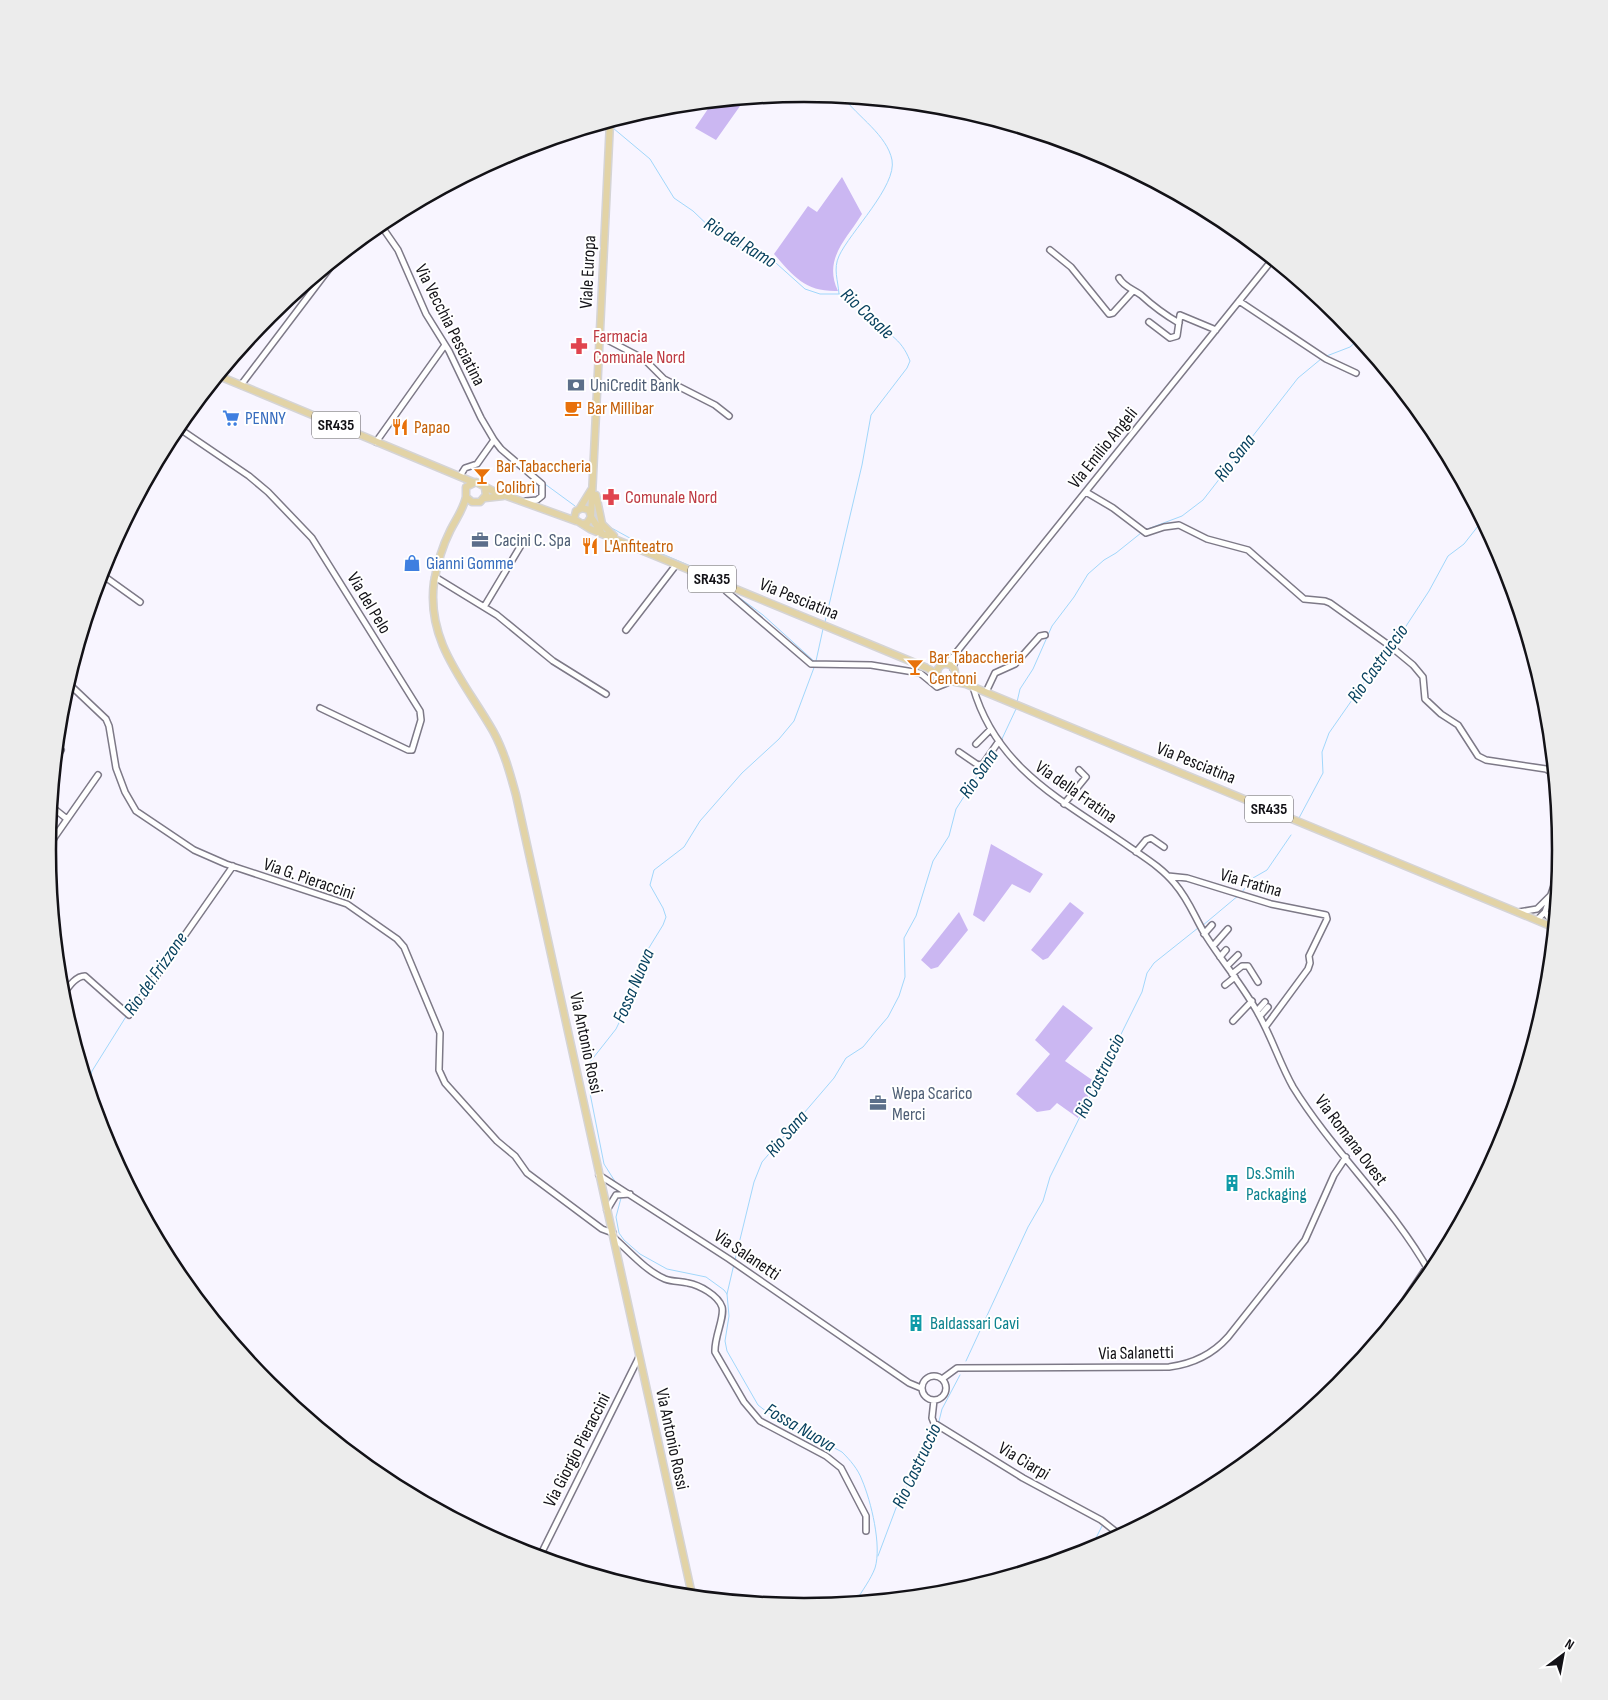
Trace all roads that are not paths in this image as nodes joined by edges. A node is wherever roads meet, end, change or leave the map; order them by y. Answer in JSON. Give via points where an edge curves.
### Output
{"nodes":[{"id":1,"x":610,"y":128,"type":"edge"},
{"id":2,"x":385,"y":231,"type":"edge"},
{"id":3,"x":1050,"y":250,"type":"dead end"},
{"id":4,"x":1268,"y":265,"type":"edge"},
{"id":5,"x":1120,"y":278,"type":"dead end"},
{"id":6,"x":321,"y":280,"type":"edge"},
{"id":7,"x":1133,"y":291,"type":"junction"},
{"id":8,"x":1239,"y":301,"type":"junction"},
{"id":9,"x":1149,"y":322,"type":"dead end"},
{"id":10,"x":1179,"y":324,"type":"junction"},
{"id":11,"x":1216,"y":330,"type":"junction"},
{"id":12,"x":600,"y":336,"type":"junction"},
{"id":13,"x":445,"y":345,"type":"junction"},
{"id":14,"x":1356,"y":373,"type":"dead end"},
{"id":15,"x":224,"y":378,"type":"edge"},
{"id":16,"x":241,"y":386,"type":"junction"},
{"id":17,"x":729,"y":416,"type":"dead end"},
{"id":18,"x":184,"y":432,"type":"edge"},
{"id":19,"x":494,"y":440,"type":"junction"},
{"id":20,"x":376,"y":442,"type":"junction"},
{"id":21,"x":457,"y":475,"type":"junction"},
{"id":22,"x":473,"y":482,"type":"junction"},
{"id":23,"x":593,"y":484,"type":"junction"},
{"id":24,"x":485,"y":488,"type":"junction"},
{"id":25,"x":1086,"y":492,"type":"junction"},
{"id":26,"x":465,"y":493,"type":"junction"},
{"id":27,"x":505,"y":496,"type":"junction"},
{"id":28,"x":484,"y":498,"type":"junction"},
{"id":29,"x":526,"y":502,"type":"junction"},
{"id":30,"x":475,"y":503,"type":"junction"},
{"id":31,"x":578,"y":509,"type":"junction"},
{"id":32,"x":552,"y":512,"type":"junction"},
{"id":33,"x":460,"y":515,"type":"junction"},
{"id":34,"x":591,"y":517,"type":"junction"},
{"id":35,"x":579,"y":523,"type":"junction"},
{"id":36,"x":604,"y":535,"type":"junction"},
{"id":37,"x":626,"y":544,"type":"junction"},
{"id":38,"x":520,"y":547,"type":"dead end"},
{"id":39,"x":676,"y":565,"type":"junction"},
{"id":40,"x":435,"y":577,"type":"junction"},
{"id":41,"x":108,"y":579,"type":"edge"},
{"id":42,"x":724,"y":584,"type":"junction"},
{"id":43,"x":140,"y":602,"type":"dead end"},
{"id":44,"x":484,"y":606,"type":"junction"},
{"id":45,"x":626,"y":630,"type":"dead end"},
{"id":46,"x":1045,"y":635,"type":"dead end"},
{"id":47,"x":952,"y":669,"type":"junction"},
{"id":48,"x":938,"y":674,"type":"junction"},
{"id":49,"x":949,"y":682,"type":"junction"},
{"id":50,"x":966,"y":684,"type":"junction"},
{"id":51,"x":934,"y":685,"type":"junction"},
{"id":52,"x":973,"y":687,"type":"junction"},
{"id":53,"x":74,"y":689,"type":"edge"},
{"id":54,"x":986,"y":692,"type":"junction"},
{"id":55,"x":606,"y":694,"type":"dead end"},
{"id":56,"x":320,"y":708,"type":"dead end"},
{"id":57,"x":991,"y":728,"type":"junction"},
{"id":58,"x":1000,"y":743,"type":"junction"},
{"id":59,"x":976,"y":744,"type":"dead end"},
{"id":60,"x":960,"y":752,"type":"dead end"},
{"id":61,"x":1547,"y":769,"type":"edge"},
{"id":62,"x":1079,"y":770,"type":"dead end"},
{"id":63,"x":98,"y":775,"type":"dead end"},
{"id":64,"x":1064,"y":804,"type":"junction"},
{"id":65,"x":58,"y":812,"type":"edge"},
{"id":66,"x":67,"y":819,"type":"junction"},
{"id":67,"x":57,"y":834,"type":"edge"},
{"id":68,"x":1164,"y":847,"type":"dead end"},
{"id":69,"x":1136,"y":852,"type":"junction"},
{"id":70,"x":233,"y":866,"type":"junction"},
{"id":71,"x":1168,"y":876,"type":"junction"},
{"id":72,"x":1550,"y":896,"type":"joint"},
{"id":73,"x":1538,"y":908,"type":"junction"},
{"id":74,"x":1518,"y":912,"type":"junction"},
{"id":75,"x":1545,"y":912,"type":"junction"},
{"id":76,"x":1548,"y":917,"type":"edge"},
{"id":77,"x":1537,"y":920,"type":"junction"},
{"id":78,"x":1548,"y":923,"type":"edge"},
{"id":79,"x":1212,"y":925,"type":"dead end"},
{"id":80,"x":1202,"y":928,"type":"junction"},
{"id":81,"x":1228,"y":929,"type":"dead end"},
{"id":82,"x":1213,"y":946,"type":"junction"},
{"id":83,"x":1226,"y":950,"type":"dead end"},
{"id":84,"x":1238,"y":955,"type":"dead end"},
{"id":85,"x":1220,"y":957,"type":"junction"},
{"id":86,"x":1227,"y":966,"type":"junction"},
{"id":87,"x":1234,"y":976,"type":"junction"},
{"id":88,"x":1258,"y":982,"type":"dead end"},
{"id":89,"x":1225,"y":985,"type":"dead end"},
{"id":90,"x":69,"y":987,"type":"edge"},
{"id":91,"x":1252,"y":1001,"type":"junction"},
{"id":92,"x":1257,"y":1010,"type":"junction"},
{"id":93,"x":1260,"y":1016,"type":"junction"},
{"id":94,"x":1233,"y":1021,"type":"dead end"},
{"id":95,"x":1266,"y":1026,"type":"junction"},
{"id":96,"x":1346,"y":1157,"type":"junction"},
{"id":97,"x":598,"y":1174,"type":"junction"},
{"id":98,"x":615,"y":1186,"type":"junction"},
{"id":99,"x":603,"y":1193,"type":"junction"},
{"id":100,"x":632,"y":1194,"type":"junction"},
{"id":101,"x":616,"y":1195,"type":"junction"},
{"id":102,"x":607,"y":1210,"type":"junction"},
{"id":103,"x":614,"y":1236,"type":"junction"},
{"id":104,"x":1426,"y":1265,"type":"edge"},
{"id":105,"x":639,"y":1357,"type":"junction"},
{"id":106,"x":942,"y":1379,"type":"junction"},
{"id":107,"x":921,"y":1388,"type":"junction"},
{"id":108,"x":934,"y":1400,"type":"junction"},
{"id":109,"x":1114,"y":1530,"type":"edge"},
{"id":110,"x":866,"y":1531,"type":"dead end"},
{"id":111,"x":543,"y":1550,"type":"edge"},
{"id":112,"x":690,"y":1588,"type":"edge"}],
"edges":[{"from":1,"to":12,"type":"main road","name":"Viale Europa"},
{"from":2,"to":13,"type":"street","name":"Via Vecchia Pesciatina","via":[[398,250],[426,314]]},
{"from":3,"to":7,"type":"street","via":[[1071,267],[1109,314]]},
{"from":4,"to":8,"type":"street","name":"Via Emilio Angeli"},
{"from":5,"to":7,"type":"street"},
{"from":6,"to":16,"type":"street"},
{"from":7,"to":10,"type":"street"},
{"from":8,"to":11,"type":"street","name":"Via Emilio Angeli"},
{"from":8,"to":14,"type":"street","via":[[1324,358]]},
{"from":9,"to":10,"type":"street","via":[[1174,339]]},
{"from":10,"to":11,"type":"street","via":[[1179,317],[1184,315]]},
{"from":11,"to":25,"type":"street","name":"Via Emilio Angeli"},
{"from":12,"to":17,"type":"street","via":[[644,359],[664,379],[715,405]]},
{"from":12,"to":23,"type":"main road","name":"Viale Europa"},
{"from":13,"to":19,"type":"street","name":"Via Vecchia Pesciatina"},
{"from":13,"to":20,"type":"street"},
{"from":15,"to":16,"type":"main road","name":"Via Pesciatina","number":"SR435"},
{"from":16,"to":20,"type":"main road","name":"Via Pesciatina","number":"SR435"},
{"from":18,"to":56,"type":"street","name":"Via del Pelo","via":[[250,476],[312,538],[420,711],[421,720],[412,750],[408,750]]},
{"from":19,"to":21,"type":"street","via":[[477,464]]},
{"from":19,"to":29,"type":"street","name":"Via Vecchia Pesciatina","via":[[542,484],[542,496]]},
{"from":20,"to":21,"type":"main road","name":"Via Pesciatina","number":"SR435"},
{"from":21,"to":22,"type":"main road","name":"Via Pesciatina","number":"SR435"},
{"from":21,"to":26,"type":"main road"},
{"from":22,"to":24,"type":"main road","name":"Via Pesciatina","number":"SR435","via":[[479,482]]},
{"from":22,"to":26,"type":"main road","via":[[468,484]]},
{"from":23,"to":31,"type":"main road","name":"Viale Europa"},
{"from":23,"to":34,"type":"main road","name":"Viale Europa"},
{"from":23,"to":37,"type":"main road","name":"Viale Europa","via":[[604,529]]},
{"from":24,"to":27,"type":"main road","name":"Via Pesciatina","number":"SR435"},
{"from":24,"to":28,"type":"main road"},
{"from":25,"to":47,"type":"street","name":"Via Emilio Angeli","via":[[957,655]]},
{"from":25,"to":61,"type":"street","via":[[1144,532],[1180,525],[1207,539],[1248,550],[1304,599],[1330,603],[1393,648],[1420,673],[1425,699],[1458,725],[1478,756]]},
{"from":26,"to":30,"type":"main road"},
{"from":26,"to":33,"type":"main road"},
{"from":27,"to":28,"type":"main road","name":"Via Pesciatina","number":"SR435"},
{"from":27,"to":29,"type":"main road","name":"Via Pesciatina","number":"SR435"},
{"from":28,"to":30,"type":"main road","name":"Via Pesciatina","number":"SR435"},
{"from":29,"to":32,"type":"main road","name":"Via Pesciatina","number":"SR435"},
{"from":30,"to":33,"type":"main road","name":"Via Pesciatina"},
{"from":31,"to":32,"type":"main road","name":"Via Pesciatina","number":"SR435"},
{"from":31,"to":34,"type":"main road","via":[[589,510]]},
{"from":31,"to":35,"type":"main road"},
{"from":32,"to":35,"type":"main road","name":"Via Pesciatina","number":"SR435"},
{"from":33,"to":40,"type":"main road","name":"Via Antonio Rossi","via":[[445,542]]},
{"from":34,"to":35,"type":"main road","via":[[589,522]]},
{"from":34,"to":36,"type":"main road"},
{"from":35,"to":36,"type":"main road","name":"Via Pesciatina","number":"SR435"},
{"from":36,"to":37,"type":"main road","name":"Via Pesciatina","number":"SR435"},
{"from":37,"to":39,"type":"main road","name":"Via Pesciatina","number":"SR435"},
{"from":38,"to":44,"type":"street"},
{"from":39,"to":42,"type":"main road","name":"Via Pesciatina","number":"SR435"},
{"from":39,"to":45,"type":"street"},
{"from":40,"to":44,"type":"street"},
{"from":40,"to":97,"type":"main road","name":"Via Antonio Rossi","via":[[434,614],[443,648],[498,740],[516,795]]},
{"from":41,"to":43,"type":"street"},
{"from":42,"to":48,"type":"main road","name":"Via Pesciatina","number":"SR435"},
{"from":42,"to":51,"type":"street","via":[[726,591],[814,665],[884,667],[920,673]]},
{"from":44,"to":55,"type":"street","via":[[553,661]]},
{"from":46,"to":54,"type":"street","via":[[1040,636],[1015,664],[994,674]]},
{"from":47,"to":48,"type":"main road","name":"Via Pesciatina","number":"SR435"},
{"from":47,"to":49,"type":"main road"},
{"from":47,"to":50,"type":"main road","name":"Via Pesciatina","number":"SR435"},
{"from":48,"to":49,"type":"main road","name":"Via Pesciatina","number":"SR435"},
{"from":48,"to":51,"type":"street"},
{"from":49,"to":50,"type":"main road","name":"Via Pesciatina","number":"SR435"},
{"from":49,"to":51,"type":"street","via":[[940,687]]},
{"from":50,"to":52,"type":"main road","name":"Via Pesciatina","number":"SR435"},
{"from":52,"to":54,"type":"main road","name":"Via Pesciatina","number":"SR435"},
{"from":52,"to":57,"type":"street","name":"Via della Fratina"},
{"from":53,"to":70,"type":"street","name":"Via G. Pieraccini","via":[[106,719],[116,768],[136,811],[194,850]]},
{"from":54,"to":74,"type":"main road","name":"Via Pesciatina","number":"SR435"},
{"from":57,"to":58,"type":"street","name":"Via della Fratina"},
{"from":57,"to":59,"type":"street"},
{"from":58,"to":60,"type":"street","via":[[983,764]]},
{"from":58,"to":64,"type":"street","name":"Via della Fratina","via":[[1024,773]]},
{"from":62,"to":64,"type":"street","via":[[1086,777]]},
{"from":63,"to":66,"type":"street"},
{"from":64,"to":69,"type":"street","name":"Via della Fratina"},
{"from":65,"to":66,"type":"street"},
{"from":66,"to":67,"type":"street"},
{"from":68,"to":69,"type":"street","via":[[1152,838]]},
{"from":69,"to":71,"type":"street","name":"Via della Fratina"},
{"from":70,"to":90,"type":"street","via":[[127,1014],[85,976]]},
{"from":70,"to":103,"type":"street","name":"Via G. Pieraccini","via":[[347,904],[397,939],[404,947],[440,1033],[440,1070],[445,1082],[527,1173]]},
{"from":71,"to":80,"type":"street","name":"Via Romana Ovest","via":[[1190,903]]},
{"from":71,"to":95,"type":"street","name":"Via Fratina","via":[[1326,916],[1309,956],[1308,969]]},
{"from":72,"to":73,"type":"street"},
{"from":72,"to":75,"type":"street"},
{"from":73,"to":74,"type":"street"},
{"from":73,"to":77,"type":"street"},
{"from":74,"to":77,"type":"main road","name":"Via Pesciatina","number":"SR435"},
{"from":75,"to":76,"type":"street"},
{"from":75,"to":77,"type":"street"},
{"from":77,"to":78,"type":"main road","name":"Via Pesciatina","number":"SR435"},
{"from":79,"to":80,"type":"street"},
{"from":80,"to":82,"type":"street","name":"Via Romana Ovest"},
{"from":81,"to":82,"type":"street"},
{"from":82,"to":85,"type":"street","name":"Via Romana Ovest"},
{"from":83,"to":85,"type":"street"},
{"from":84,"to":86,"type":"street"},
{"from":85,"to":86,"type":"street","name":"Via Romana Ovest"},
{"from":86,"to":87,"type":"street","name":"Via Romana Ovest"},
{"from":87,"to":88,"type":"street","via":[[1242,966],[1248,966]]},
{"from":87,"to":89,"type":"street"},
{"from":87,"to":91,"type":"street","name":"Via Romana Ovest"},
{"from":91,"to":92,"type":"street","name":"Via Romana Ovest"},
{"from":91,"to":94,"type":"street"},
{"from":92,"to":93,"type":"street","name":"Via Romana Ovest"},
{"from":92,"to":93,"type":"street","via":[[1267,1004]]},
{"from":93,"to":95,"type":"street","name":"Via Romana Ovest"},
{"from":95,"to":96,"type":"street","name":"Via Romana Ovest","via":[[1293,1086]]},
{"from":96,"to":104,"type":"street","name":"Via Romana Ovest"},
{"from":96,"to":106,"type":"street","name":"Via Salanetti","via":[[1334,1175],[1305,1240],[1228,1337],[1204,1357],[1168,1367],[957,1368]]},
{"from":97,"to":98,"type":"street","name":"Via Salanetti"},
{"from":97,"to":99,"type":"main road","name":"Via Antonio Rossi"},
{"from":98,"to":99,"type":"street"},
{"from":98,"to":100,"type":"street","name":"Via Salanetti"},
{"from":99,"to":101,"type":"street"},
{"from":99,"to":102,"type":"main road","name":"Via Antonio Rossi"},
{"from":100,"to":101,"type":"street"},
{"from":100,"to":107,"type":"street","name":"Via Salanetti","via":[[909,1383]]},
{"from":101,"to":102,"type":"street"},
{"from":102,"to":103,"type":"main road","name":"Via Antonio Rossi"},
{"from":103,"to":105,"type":"main road","name":"Via Antonio Rossi"},
{"from":103,"to":110,"type":"street","name":"Via G. Pieraccini","via":[[654,1272],[666,1279],[697,1286],[722,1305],[714,1342],[716,1352],[744,1402],[760,1421],[837,1464],[866,1516]]},
{"from":105,"to":111,"type":"street","name":"Via Giorgio Pieraccini"},
{"from":105,"to":112,"type":"main road","name":"Via Antonio Rossi"},
{"from":106,"to":107,"type":"street","via":[[930,1376]]},
{"from":106,"to":108,"type":"street","via":[[946,1390],[942,1397]]},
{"from":107,"to":108,"type":"street","via":[[927,1398]]},
{"from":108,"to":109,"type":"street","name":"Via Ciarpi","via":[[932,1418],[938,1425]]}]}
